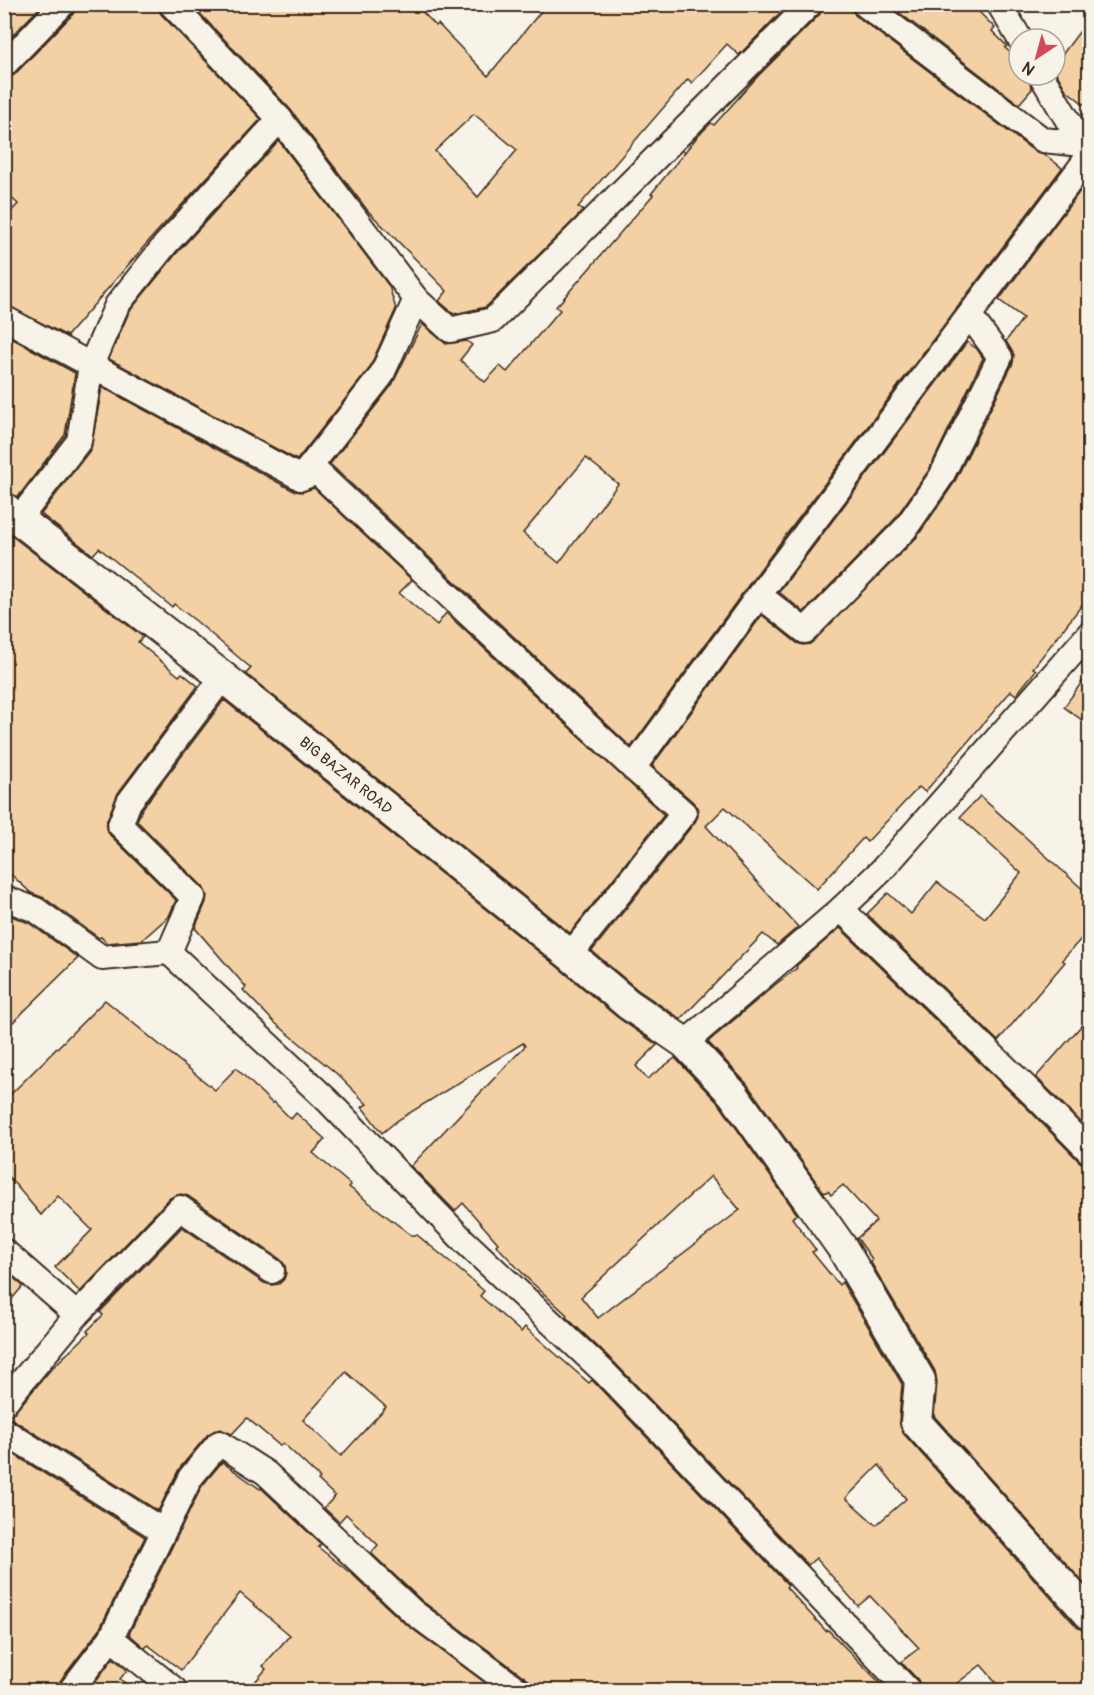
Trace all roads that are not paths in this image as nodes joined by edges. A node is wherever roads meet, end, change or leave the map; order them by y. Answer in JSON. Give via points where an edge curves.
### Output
{"nodes":[{"id":1,"x":63,"y":4,"type":"edge"},
{"id":2,"x":171,"y":4,"type":"edge"},
{"id":3,"x":810,"y":4,"type":"edge"},
{"id":4,"x":864,"y":4,"type":"edge"},
{"id":5,"x":999,"y":4,"type":"edge"},
{"id":6,"x":1013,"y":27,"type":"edge"},
{"id":7,"x":4,"y":65,"type":"edge"},
{"id":8,"x":1048,"y":87,"type":"edge"},
{"id":9,"x":280,"y":119,"type":"junction"},
{"id":10,"x":1086,"y":156,"type":"edge"},
{"id":11,"x":416,"y":299,"type":"junction"},
{"id":12,"x":970,"y":316,"type":"junction"},
{"id":13,"x":4,"y":318,"type":"edge"},
{"id":14,"x":91,"y":365,"type":"junction"},
{"id":15,"x":302,"y":478,"type":"junction"},
{"id":16,"x":12,"y":514,"type":"edge"},
{"id":17,"x":759,"y":595,"type":"junction"},
{"id":18,"x":1089,"y":633,"type":"edge"},
{"id":19,"x":223,"y":677,"type":"junction"},
{"id":20,"x":633,"y":768,"type":"junction"},
{"id":21,"x":4,"y":898,"type":"edge"},
{"id":22,"x":841,"y":909,"type":"junction"},
{"id":23,"x":169,"y":952,"type":"junction"},
{"id":24,"x":570,"y":955,"type":"junction"},
{"id":25,"x":685,"y":1043,"type":"junction"},
{"id":26,"x":1089,"y":1152,"type":"edge"},
{"id":27,"x":4,"y":1251,"type":"edge"},
{"id":28,"x":272,"y":1271,"type":"dead end"},
{"id":29,"x":77,"y":1315,"type":"junction"},
{"id":30,"x":4,"y":1403,"type":"edge"},
{"id":31,"x":4,"y":1431,"type":"edge"},
{"id":32,"x":163,"y":1531,"type":"junction"},
{"id":33,"x":1089,"y":1615,"type":"edge"},
{"id":34,"x":111,"y":1638,"type":"junction"},
{"id":35,"x":900,"y":1688,"type":"edge"},
{"id":36,"x":71,"y":1690,"type":"edge"},
{"id":37,"x":175,"y":1690,"type":"edge"},
{"id":38,"x":518,"y":1690,"type":"edge"}],
"edges":[{"from":1,"to":7,"type":"street"},
{"from":2,"to":9,"type":"street"},
{"from":3,"to":11,"type":"street","via":[[493,320],[450,330]]},
{"from":4,"to":10,"type":"street","via":[[1043,140]]},
{"from":5,"to":6,"type":"street"},
{"from":8,"to":10,"type":"street"},
{"from":9,"to":11,"type":"street"},
{"from":9,"to":14,"type":"street","via":[[165,245],[117,305]]},
{"from":10,"to":12,"type":"street"},
{"from":11,"to":15,"type":"street","via":[[381,376]]},
{"from":12,"to":17,"type":"street"},
{"from":12,"to":17,"type":"street","via":[[1000,357],[941,477],[905,529],[805,631]]},
{"from":13,"to":14,"type":"street"},
{"from":14,"to":15,"type":"street"},
{"from":14,"to":16,"type":"street","via":[[79,441]]},
{"from":15,"to":20,"type":"street","via":[[317,472]]},
{"from":16,"to":19,"type":"street","name":"BIG BAZAR ROAD"},
{"from":17,"to":20,"type":"street"},
{"from":18,"to":22,"type":"street","via":[[881,871]]},
{"from":19,"to":23,"type":"street","via":[[129,802],[120,825],[193,897]]},
{"from":19,"to":24,"type":"street","name":"BIG BAZAR ROAD"},
{"from":20,"to":24,"type":"street","via":[[684,813]]},
{"from":21,"to":23,"type":"street","via":[[36,910],[102,958]]},
{"from":22,"to":25,"type":"street"},
{"from":22,"to":26,"type":"street"},
{"from":23,"to":35,"type":"street","via":[[327,1100],[464,1241],[604,1373]]},
{"from":24,"to":25,"type":"street","name":"BIG BAZAR ROAD","via":[[628,1004]]},
{"from":25,"to":33,"type":"street","name":"BIG BAZAR ROAD","via":[[733,1094],[843,1249],[920,1380],[916,1422]]},
{"from":27,"to":29,"type":"street"},
{"from":28,"to":29,"type":"street","via":[[180,1208]]},
{"from":29,"to":30,"type":"street"},
{"from":31,"to":32,"type":"street"},
{"from":32,"to":34,"type":"street"},
{"from":32,"to":38,"type":"street","via":[[190,1478],[219,1443],[266,1473],[413,1612]]},
{"from":34,"to":36,"type":"street"},
{"from":34,"to":37,"type":"street"}]}
